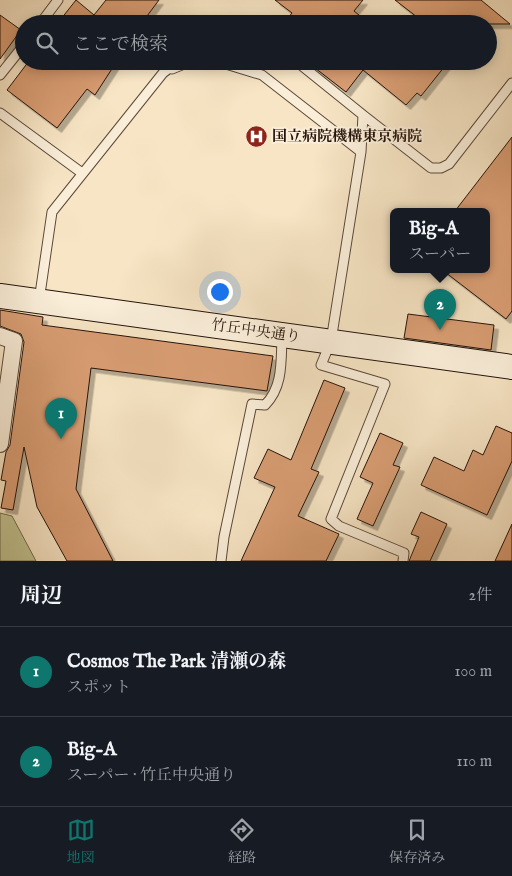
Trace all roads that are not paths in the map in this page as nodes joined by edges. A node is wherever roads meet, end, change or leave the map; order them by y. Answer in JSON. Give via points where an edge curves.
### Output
{"nodes":[{"id":1,"x":58,"y":0,"type":"edge"},
{"id":2,"x":47,"y":15,"type":"edge"},
{"id":3,"x":15,"y":56,"type":"edge"},
{"id":4,"x":167,"y":70,"type":"edge"},
{"id":5,"x":170,"y":70,"type":"edge"},
{"id":6,"x":246,"y":70,"type":"edge"},
{"id":7,"x":307,"y":70,"type":"edge"},
{"id":8,"x":163,"y":73,"type":"junction"},
{"id":9,"x":0,"y":75,"type":"edge"},
{"id":10,"x":512,"y":83,"type":"edge"},
{"id":11,"x":0,"y":113,"type":"edge"},
{"id":12,"x":363,"y":115,"type":"junction"},
{"id":13,"x":361,"y":152,"type":"junction"},
{"id":14,"x":82,"y":173,"type":"junction"},
{"id":15,"x":0,"y":296,"type":"edge"},
{"id":16,"x":39,"y":301,"type":"junction"},
{"id":17,"x":283,"y":335,"type":"junction"},
{"id":18,"x":0,"y":336,"type":"edge"},
{"id":19,"x":331,"y":341,"type":"junction"},
{"id":20,"x":512,"y":366,"type":"edge"},
{"id":21,"x":0,"y":444,"type":"edge"},
{"id":22,"x":221,"y":561,"type":"edge"},
{"id":23,"x":404,"y":561,"type":"edge"}],
"edges":[{"from":1,"to":2,"type":"lane"},
{"from":3,"to":9,"type":"lane"},
{"from":4,"to":8,"type":"lane"},
{"from":5,"to":8,"type":"lane"},
{"from":6,"to":13,"type":"lane","via":[[262,75]]},
{"from":7,"to":12,"type":"lane"},
{"from":8,"to":14,"type":"lane"},
{"from":10,"to":12,"type":"lane","via":[[449,164],[440,168],[431,168]]},
{"from":11,"to":14,"type":"lane"},
{"from":12,"to":13,"type":"lane"},
{"from":13,"to":19,"type":"lane"},
{"from":14,"to":16,"type":"lane","via":[[52,212]]},
{"from":15,"to":16,"type":"street","name":"竹丘中央通り"},
{"from":16,"to":17,"type":"street","name":"竹丘中央通り"},
{"from":17,"to":19,"type":"street","name":"竹丘中央通り"},
{"from":17,"to":22,"type":"lane","via":[[279,382],[273,397],[265,405],[252,404]]},
{"from":18,"to":21,"type":"street","via":[[14,340]]},
{"from":19,"to":20,"type":"street","name":"竹丘中央通り"},
{"from":19,"to":23,"type":"lane","via":[[321,365],[385,384],[331,519],[340,526],[404,553]]}]}
